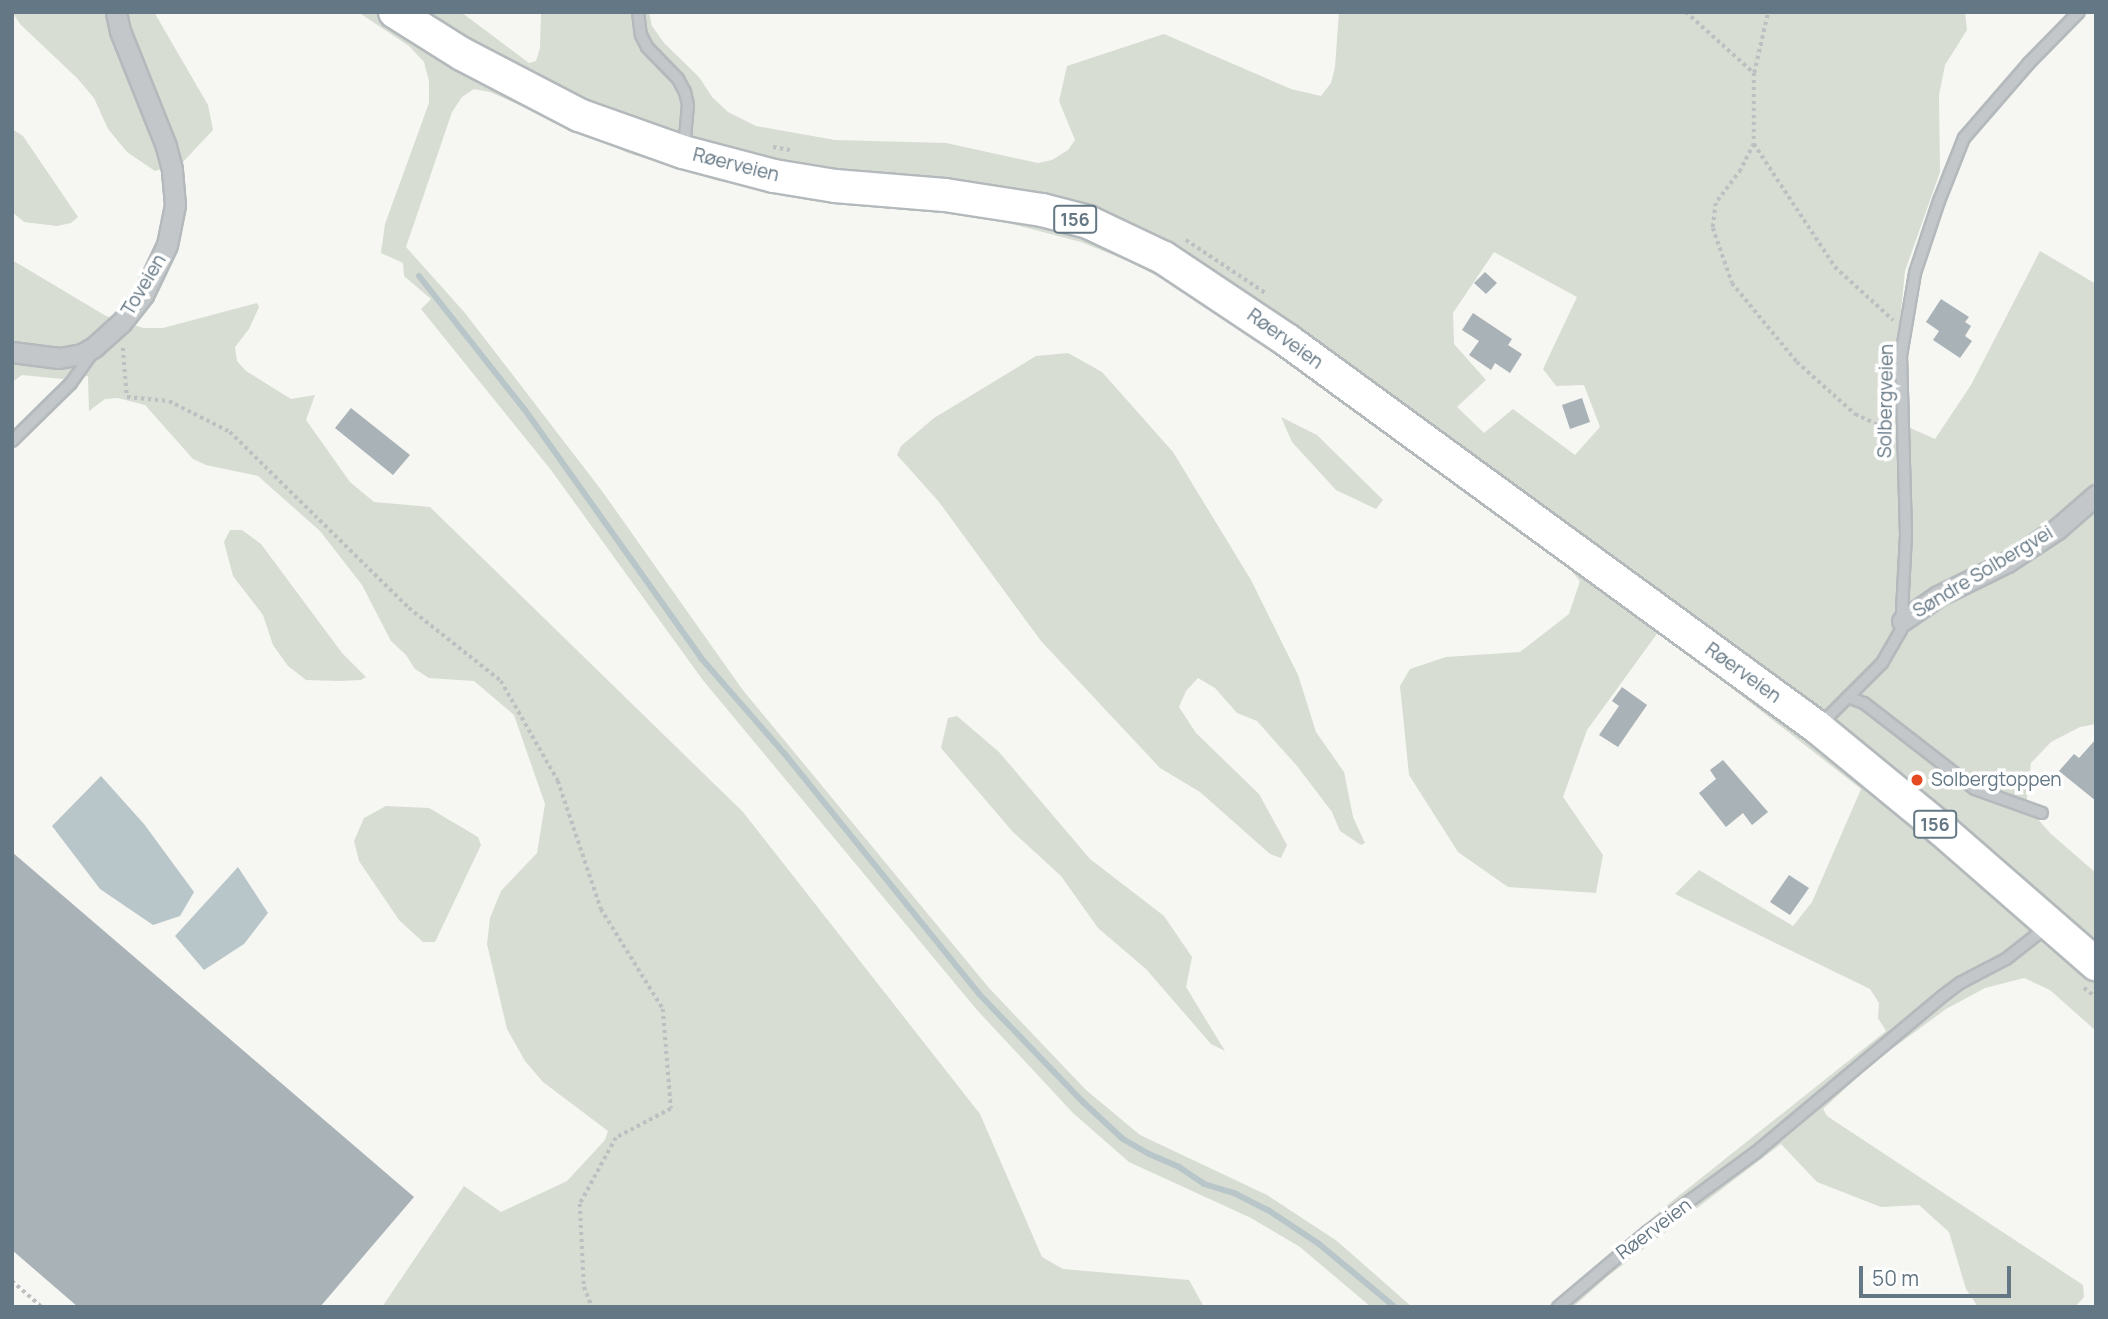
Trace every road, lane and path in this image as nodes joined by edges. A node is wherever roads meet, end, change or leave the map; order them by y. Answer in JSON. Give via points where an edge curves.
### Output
{"nodes":[{"id":1,"x":116,"y":12,"type":"edge"},
{"id":2,"x":395,"y":12,"type":"edge"},
{"id":3,"x":638,"y":12,"type":"edge"},
{"id":4,"x":1686,"y":12,"type":"edge"},
{"id":5,"x":1769,"y":12,"type":"edge"},
{"id":6,"x":2079,"y":12,"type":"edge"},
{"id":7,"x":1754,"y":74,"type":"junction"},
{"id":8,"x":1754,"y":144,"type":"junction"},
{"id":9,"x":763,"y":145,"type":"dead end"},
{"id":10,"x":790,"y":150,"type":"dead end"},
{"id":11,"x":683,"y":152,"type":"junction"},
{"id":12,"x":1183,"y":238,"type":"dead end"},
{"id":13,"x":1273,"y":298,"type":"dead end"},
{"id":14,"x":121,"y":323,"type":"junction"},
{"id":15,"x":1905,"y":331,"type":"junction"},
{"id":16,"x":94,"y":347,"type":"junction"},
{"id":17,"x":12,"y":352,"type":"edge"},
{"id":18,"x":1902,"y":436,"type":"junction"},
{"id":19,"x":12,"y":441,"type":"edge"},
{"id":20,"x":2096,"y":495,"type":"edge"},
{"id":21,"x":1902,"y":621,"type":"junction"},
{"id":22,"x":1849,"y":697,"type":"junction"},
{"id":23,"x":1817,"y":727,"type":"junction"},
{"id":24,"x":2042,"y":813,"type":"dead end"},
{"id":25,"x":2050,"y":924,"type":"junction"},
{"id":26,"x":2096,"y":964,"type":"edge"},
{"id":27,"x":12,"y":1281,"type":"edge"},
{"id":28,"x":43,"y":1307,"type":"edge"},
{"id":29,"x":592,"y":1307,"type":"edge"},
{"id":30,"x":1558,"y":1307,"type":"edge"}],
"edges":[{"from":1,"to":14,"type":"street","name":"Toveien","via":[[166,146],[176,205],[158,268]]},
{"from":2,"to":11,"type":"main road","name":"Røerveien","number":"156","via":[[462,54],[579,115]]},
{"from":3,"to":11,"type":"lane","via":[[648,47],[685,92],[688,116]]},
{"from":4,"to":7,"type":"path"},
{"from":5,"to":7,"type":"path"},
{"from":6,"to":15,"type":"lane","name":"Solbergveien","via":[[1964,138],[1915,273]]},
{"from":7,"to":8,"type":"path"},
{"from":8,"to":15,"type":"path","via":[[1835,267]]},
{"from":8,"to":18,"type":"path","via":[[1716,203],[1713,228],[1732,283],[1797,362],[1855,414]]},
{"from":9,"to":10,"type":"path"},
{"from":11,"to":23,"type":"main road","name":"Røerveien","number":"156","via":[[774,176],[835,186],[945,195],[1042,210],[1088,222],[1138,244],[1240,306]]},
{"from":12,"to":13,"type":"path"},
{"from":14,"to":16,"type":"street","name":"Toveien"},
{"from":14,"to":29,"type":"path","via":[[127,397],[169,401],[230,432],[410,608],[501,681],[558,782],[601,909],[663,1009],[671,1109],[616,1139],[580,1204],[584,1287]]},
{"from":15,"to":18,"type":"lane","name":"Solbergveien"},
{"from":16,"to":17,"type":"street","name":"Toveien","via":[[59,358]]},
{"from":16,"to":19,"type":"lane","via":[[92,357],[71,383]]},
{"from":18,"to":21,"type":"lane","name":"Solbergveien","via":[[1906,534]]},
{"from":20,"to":21,"type":"street","name":"Søndre Solbergvei","via":[[2017,555],[1930,600]]},
{"from":21,"to":22,"type":"lane","name":"Solbergveien","via":[[1889,655]]},
{"from":22,"to":23,"type":"lane","name":"Solbergveien"},
{"from":22,"to":24,"type":"lane","via":[[1864,703],[1975,789]]},
{"from":23,"to":25,"type":"main road","name":"Røerveien","number":"156"},
{"from":25,"to":26,"type":"main road","name":"Røerveien","number":"156"},
{"from":25,"to":30,"type":"lane","name":"Røerveien","via":[[2006,959],[1959,983],[1755,1153],[1647,1232]]},
{"from":27,"to":28,"type":"path"}]}
